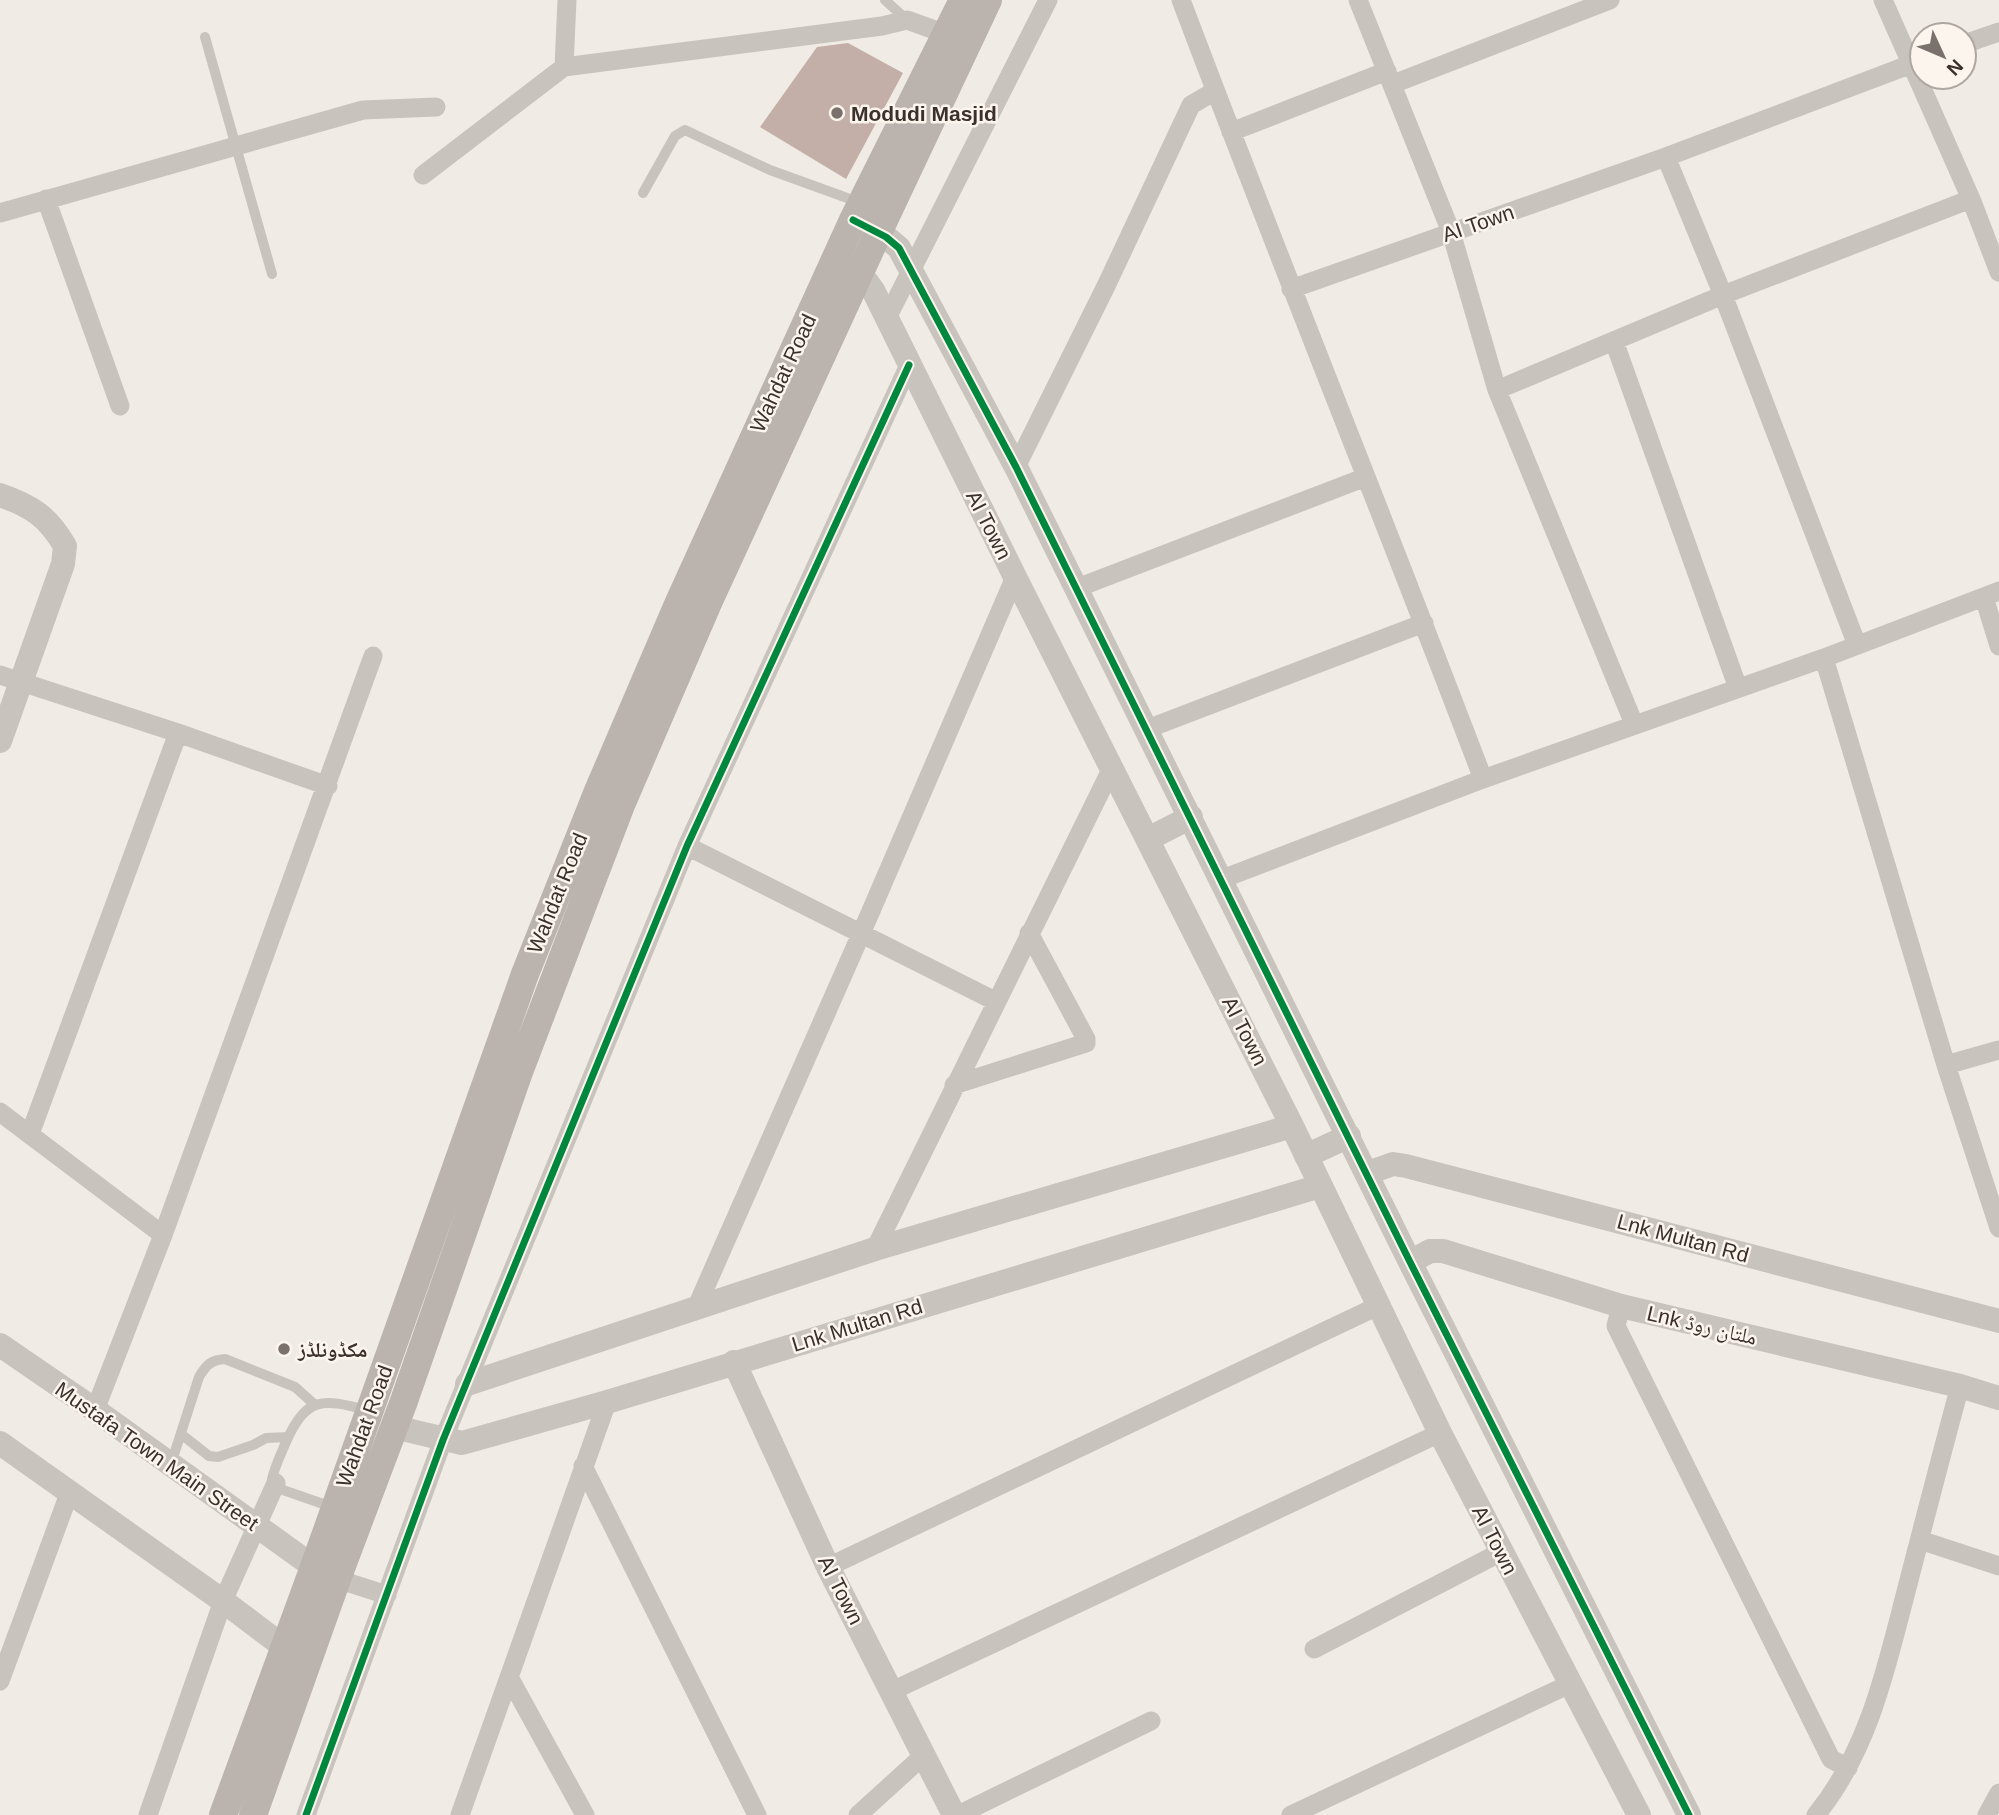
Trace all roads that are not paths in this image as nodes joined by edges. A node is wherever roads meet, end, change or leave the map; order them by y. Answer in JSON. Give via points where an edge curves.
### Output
{"nodes":[{"id":1,"x":567,"y":0,"type":"edge"},
{"id":2,"x":885,"y":0,"type":"edge"},
{"id":3,"x":963,"y":0,"type":"edge"},
{"id":4,"x":988,"y":0,"type":"edge"},
{"id":5,"x":1048,"y":0,"type":"edge"},
{"id":6,"x":1181,"y":0,"type":"edge"},
{"id":7,"x":1358,"y":0,"type":"edge"},
{"id":8,"x":1610,"y":0,"type":"edge"},
{"id":9,"x":1883,"y":0,"type":"edge"},
{"id":10,"x":907,"y":20,"type":"junction"},
{"id":11,"x":1999,"y":32,"type":"edge"},
{"id":12,"x":946,"y":34,"type":"junction"},
{"id":13,"x":205,"y":37,"type":"dead end"},
{"id":14,"x":1978,"y":39,"type":"edge"},
{"id":15,"x":1908,"y":47,"type":"edge"},
{"id":16,"x":1908,"y":65,"type":"edge"},
{"id":17,"x":564,"y":67,"type":"junction"},
{"id":18,"x":1390,"y":78,"type":"junction"},
{"id":19,"x":1215,"y":91,"type":"junction"},
{"id":20,"x":1927,"y":91,"type":"edge"},
{"id":21,"x":436,"y":107,"type":"dead end"},
{"id":22,"x":1230,"y":132,"type":"junction"},
{"id":23,"x":235,"y":146,"type":"junction"},
{"id":24,"x":1667,"y":156,"type":"junction"},
{"id":25,"x":423,"y":175,"type":"dead end"},
{"id":26,"x":643,"y":193,"type":"dead end"},
{"id":27,"x":46,"y":199,"type":"junction"},
{"id":28,"x":1970,"y":199,"type":"junction"},
{"id":29,"x":857,"y":211,"type":"junction"},
{"id":30,"x":0,"y":213,"type":"edge"},
{"id":31,"x":1451,"y":232,"type":"junction"},
{"id":32,"x":878,"y":233,"type":"junction"},
{"id":33,"x":834,"y":262,"type":"junction"},
{"id":34,"x":1999,"y":272,"type":"edge"},
{"id":35,"x":911,"y":273,"type":"junction"},
{"id":36,"x":272,"y":274,"type":"dead end"},
{"id":37,"x":858,"y":277,"type":"junction"},
{"id":38,"x":1291,"y":289,"type":"junction"},
{"id":39,"x":1723,"y":295,"type":"junction"},
{"id":40,"x":886,"y":320,"type":"junction"},
{"id":41,"x":1614,"y":341,"type":"junction"},
{"id":42,"x":909,"y":365,"type":"junction"},
{"id":43,"x":1497,"y":390,"type":"junction"},
{"id":44,"x":120,"y":406,"type":"dead end"},
{"id":45,"x":1016,"y":467,"type":"junction"},
{"id":46,"x":1366,"y":477,"type":"junction"},
{"id":47,"x":0,"y":495,"type":"edge"},
{"id":48,"x":1015,"y":576,"type":"junction"},
{"id":49,"x":1077,"y":588,"type":"junction"},
{"id":50,"x":1992,"y":594,"type":"edge"},
{"id":51,"x":1424,"y":623,"type":"junction"},
{"id":52,"x":1857,"y":645,"type":"junction"},
{"id":53,"x":1999,"y":646,"type":"edge"},
{"id":54,"x":373,"y":656,"type":"dead end"},
{"id":55,"x":1824,"y":658,"type":"junction"},
{"id":56,"x":10,"y":678,"type":"edge"},
{"id":57,"x":1738,"y":688,"type":"junction"},
{"id":58,"x":1633,"y":724,"type":"junction"},
{"id":59,"x":1147,"y":729,"type":"junction"},
{"id":60,"x":178,"y":733,"type":"junction"},
{"id":61,"x":0,"y":741,"type":"edge"},
{"id":62,"x":1112,"y":768,"type":"junction"},
{"id":63,"x":1483,"y":779,"type":"junction"},
{"id":64,"x":328,"y":786,"type":"junction"},
{"id":65,"x":1191,"y":817,"type":"junction"},
{"id":66,"x":1148,"y":839,"type":"junction"},
{"id":67,"x":687,"y":846,"type":"junction"},
{"id":68,"x":1222,"y":879,"type":"junction"},
{"id":69,"x":1030,"y":933,"type":"junction"},
{"id":70,"x":861,"y":934,"type":"junction"},
{"id":71,"x":995,"y":1002,"type":"junction"},
{"id":72,"x":1999,"y":1050,"type":"edge"},
{"id":73,"x":1946,"y":1065,"type":"junction"},
{"id":74,"x":954,"y":1085,"type":"junction"},
{"id":75,"x":0,"y":1112,"type":"edge"},
{"id":76,"x":1292,"y":1126,"type":"junction"},
{"id":77,"x":30,"y":1134,"type":"junction"},
{"id":78,"x":1349,"y":1136,"type":"junction"},
{"id":79,"x":1306,"y":1156,"type":"junction"},
{"id":80,"x":1367,"y":1173,"type":"junction"},
{"id":81,"x":1320,"y":1186,"type":"junction"},
{"id":82,"x":1999,"y":1228,"type":"edge"},
{"id":83,"x":163,"y":1235,"type":"junction"},
{"id":84,"x":875,"y":1248,"type":"junction"},
{"id":85,"x":1410,"y":1262,"type":"junction"},
{"id":86,"x":1380,"y":1305,"type":"junction"},
{"id":87,"x":697,"y":1306,"type":"junction"},
{"id":88,"x":1621,"y":1306,"type":"junction"},
{"id":89,"x":1999,"y":1321,"type":"edge"},
{"id":90,"x":0,"y":1345,"type":"edge"},
{"id":91,"x":734,"y":1362,"type":"junction"},
{"id":92,"x":467,"y":1384,"type":"junction"},
{"id":93,"x":1959,"y":1387,"type":"junction"},
{"id":94,"x":1999,"y":1398,"type":"edge"},
{"id":95,"x":607,"y":1402,"type":"junction"},
{"id":96,"x":314,"y":1404,"type":"junction"},
{"id":97,"x":96,"y":1410,"type":"junction"},
{"id":98,"x":370,"y":1411,"type":"junction"},
{"id":99,"x":394,"y":1427,"type":"junction"},
{"id":100,"x":1440,"y":1433,"type":"junction"},
{"id":101,"x":181,"y":1434,"type":"junction"},
{"id":102,"x":288,"y":1437,"type":"junction"},
{"id":103,"x":443,"y":1440,"type":"junction"},
{"id":104,"x":0,"y":1443,"type":"edge"},
{"id":105,"x":170,"y":1464,"type":"junction"},
{"id":106,"x":583,"y":1466,"type":"junction"},
{"id":107,"x":275,"y":1483,"type":"junction"},
{"id":108,"x":70,"y":1491,"type":"junction"},
{"id":109,"x":335,"y":1508,"type":"junction"},
{"id":110,"x":255,"y":1525,"type":"junction"},
{"id":111,"x":1920,"y":1540,"type":"junction"},
{"id":112,"x":1501,"y":1552,"type":"junction"},
{"id":113,"x":1999,"y":1566,"type":"edge"},
{"id":114,"x":828,"y":1567,"type":"junction"},
{"id":115,"x":326,"y":1573,"type":"junction"},
{"id":116,"x":387,"y":1595,"type":"junction"},
{"id":117,"x":223,"y":1601,"type":"junction"},
{"id":118,"x":1314,"y":1649,"type":"dead end"},
{"id":119,"x":296,"y":1652,"type":"junction"},
{"id":120,"x":1,"y":1673,"type":"edge"},
{"id":121,"x":509,"y":1677,"type":"junction"},
{"id":122,"x":1570,"y":1684,"type":"junction"},
{"id":123,"x":892,"y":1691,"type":"junction"},
{"id":124,"x":1151,"y":1721,"type":"dead end"},
{"id":125,"x":923,"y":1756,"type":"junction"},
{"id":126,"x":1848,"y":1768,"type":"junction"},
{"id":127,"x":1999,"y":1793,"type":"edge"},
{"id":128,"x":1630,"y":1812,"type":"edge"},
{"id":129,"x":148,"y":1815,"type":"edge"},
{"id":130,"x":223,"y":1815,"type":"edge"},
{"id":131,"x":253,"y":1815,"type":"edge"},
{"id":132,"x":306,"y":1815,"type":"edge"},
{"id":133,"x":460,"y":1815,"type":"edge"},
{"id":134,"x":585,"y":1815,"type":"edge"},
{"id":135,"x":757,"y":1815,"type":"edge"},
{"id":136,"x":858,"y":1815,"type":"edge"},
{"id":137,"x":956,"y":1815,"type":"edge"},
{"id":138,"x":1291,"y":1815,"type":"edge"},
{"id":139,"x":1689,"y":1815,"type":"edge"},
{"id":140,"x":1816,"y":1815,"type":"edge"},
{"id":141,"x":1987,"y":1815,"type":"edge"}],
"edges":[{"from":1,"to":17,"type":"street"},
{"from":2,"to":10,"type":"lane"},
{"from":3,"to":12,"type":"main road","name":"Wahdat Road"},
{"from":4,"to":32,"type":"main road","name":"Wahdat Road"},
{"from":5,"to":35,"type":"street"},
{"from":6,"to":19,"type":"street"},
{"from":7,"to":18,"type":"street"},
{"from":8,"to":18,"type":"street"},
{"from":9,"to":15,"type":"street"},
{"from":10,"to":12,"type":"street"},
{"from":10,"to":17,"type":"street"},
{"from":11,"to":14,"type":"street"},
{"from":12,"to":29,"type":"main road","name":"Wahdat Road"},
{"from":13,"to":23,"type":"lane"},
{"from":16,"to":24,"type":"street","name":"AI Town"},
{"from":17,"to":25,"type":"street"},
{"from":18,"to":22,"type":"street"},
{"from":18,"to":31,"type":"street"},
{"from":19,"to":22,"type":"street"},
{"from":19,"to":45,"type":"street","via":[[1191,105]]},
{"from":20,"to":28,"type":"street"},
{"from":21,"to":23,"type":"street","via":[[363,110]]},
{"from":22,"to":38,"type":"street"},
{"from":23,"to":27,"type":"street"},
{"from":23,"to":36,"type":"lane"},
{"from":24,"to":31,"type":"street","name":"AI Town"},
{"from":24,"to":39,"type":"street"},
{"from":26,"to":29,"type":"lane","via":[[675,136],[685,130]]},
{"from":27,"to":30,"type":"street"},
{"from":27,"to":44,"type":"street"},
{"from":28,"to":34,"type":"street"},
{"from":28,"to":39,"type":"street"},
{"from":29,"to":32,"type":"street"},
{"from":29,"to":33,"type":"main road","name":"Wahdat Road"},
{"from":31,"to":38,"type":"street","name":"AI Town"},
{"from":31,"to":43,"type":"street"},
{"from":32,"to":35,"type":"street","via":[[899,248]]},
{"from":32,"to":37,"type":"main road","name":"Wahdat Road"},
{"from":33,"to":37,"type":"street","name":"AI Town"},
{"from":33,"to":98,"type":"main road","name":"Wahdat Road","via":[[598,791],[521,986]]},
{"from":35,"to":40,"type":"street"},
{"from":35,"to":45,"type":"street"},
{"from":37,"to":40,"type":"street","name":"AI Town","via":[[870,286]]},
{"from":37,"to":99,"type":"main road","name":"Wahdat Road","via":[[621,805],[519,1072]]},
{"from":38,"to":46,"type":"street"},
{"from":39,"to":41,"type":"street"},
{"from":39,"to":52,"type":"street"},
{"from":40,"to":42,"type":"street","name":"AI Town"},
{"from":41,"to":43,"type":"street"},
{"from":41,"to":57,"type":"street"},
{"from":42,"to":48,"type":"street","name":"AI Town"},
{"from":42,"to":67,"type":"street"},
{"from":43,"to":58,"type":"street"},
{"from":45,"to":49,"type":"street"},
{"from":46,"to":49,"type":"street"},
{"from":46,"to":51,"type":"street"},
{"from":47,"to":56,"type":"street","via":[[45,518],[65,546],[63,564]]},
{"from":48,"to":62,"type":"street","name":"AI Town"},
{"from":48,"to":70,"type":"street"},
{"from":49,"to":59,"type":"street"},
{"from":50,"to":52,"type":"street"},
{"from":50,"to":53,"type":"street"},
{"from":51,"to":59,"type":"street"},
{"from":51,"to":63,"type":"street"},
{"from":52,"to":55,"type":"street"},
{"from":54,"to":64,"type":"street"},
{"from":55,"to":57,"type":"street"},
{"from":55,"to":73,"type":"street"},
{"from":56,"to":60,"type":"street"},
{"from":56,"to":61,"type":"street"},
{"from":57,"to":58,"type":"street"},
{"from":58,"to":63,"type":"street"},
{"from":59,"to":65,"type":"street"},
{"from":60,"to":64,"type":"street"},
{"from":60,"to":77,"type":"street"},
{"from":62,"to":66,"type":"street","name":"AI Town"},
{"from":62,"to":69,"type":"street"},
{"from":63,"to":68,"type":"street"},
{"from":64,"to":83,"type":"street"},
{"from":65,"to":66,"type":"street"},
{"from":65,"to":68,"type":"street"},
{"from":66,"to":76,"type":"street","name":"AI Town"},
{"from":67,"to":70,"type":"street"},
{"from":67,"to":92,"type":"street"},
{"from":68,"to":78,"type":"street"},
{"from":69,"to":71,"type":"street"},
{"from":69,"to":74,"type":"street","via":[[1086,1043]]},
{"from":70,"to":71,"type":"street"},
{"from":70,"to":87,"type":"street"},
{"from":71,"to":74,"type":"street"},
{"from":72,"to":73,"type":"street"},
{"from":73,"to":82,"type":"street"},
{"from":74,"to":84,"type":"street"},
{"from":75,"to":77,"type":"street"},
{"from":76,"to":79,"type":"street","name":"AI Town"},
{"from":76,"to":84,"type":"street"},
{"from":77,"to":83,"type":"street"},
{"from":78,"to":79,"type":"street"},
{"from":78,"to":80,"type":"street"},
{"from":79,"to":81,"type":"street","name":"AI Town"},
{"from":80,"to":85,"type":"street"},
{"from":80,"to":89,"type":"street","name":"Lnk Multan Rd","via":[[1393,1164],[1406,1166]]},
{"from":81,"to":86,"type":"street","name":"AI Town"},
{"from":81,"to":91,"type":"street","name":"Lnk Multan Rd"},
{"from":83,"to":97,"type":"street"},
{"from":84,"to":87,"type":"street"},
{"from":85,"to":88,"type":"street","name":"Lnk ملتان روڈ","via":[[1430,1251],[1443,1251]]},
{"from":85,"to":139,"type":"street"},
{"from":86,"to":100,"type":"street","name":"AI Town"},
{"from":86,"to":114,"type":"street"},
{"from":87,"to":92,"type":"street"},
{"from":88,"to":93,"type":"street","name":"Lnk ملتان روڈ"},
{"from":88,"to":126,"type":"street","via":[[1616,1326],[1831,1759]]},
{"from":90,"to":97,"type":"street","name":"Mustafa Town Main Street"},
{"from":91,"to":95,"type":"street","name":"Lnk Multan Rd"},
{"from":91,"to":114,"type":"street","name":"AI Town"},
{"from":92,"to":103,"type":"street"},
{"from":93,"to":94,"type":"street","name":"Lnk ملتان روڈ"},
{"from":93,"to":111,"type":"street"},
{"from":95,"to":103,"type":"street","name":"Lnk Multan Rd","via":[[462,1443]]},
{"from":95,"to":106,"type":"street"},
{"from":96,"to":98,"type":"lane","via":[[338,1402]]},
{"from":96,"to":101,"type":"lane","via":[[295,1387],[225,1359],[215,1360],[199,1377]]},
{"from":96,"to":102,"type":"lane","via":[[295,1422]]},
{"from":97,"to":105,"type":"street","name":"Mustafa Town Main Street"},
{"from":98,"to":109,"type":"main road","name":"Wahdat Road"},
{"from":99,"to":103,"type":"street","name":"Lnk Multan Rd"},
{"from":99,"to":115,"type":"main road","name":"Wahdat Road"},
{"from":100,"to":112,"type":"street","name":"AI Town"},
{"from":100,"to":123,"type":"street"},
{"from":101,"to":102,"type":"lane","via":[[209,1456],[218,1457],[266,1438]]},
{"from":101,"to":105,"type":"lane"},
{"from":102,"to":107,"type":"lane","via":[[275,1468]]},
{"from":103,"to":116,"type":"street"},
{"from":104,"to":108,"type":"street"},
{"from":105,"to":110,"type":"street","name":"Mustafa Town Main Street"},
{"from":106,"to":121,"type":"street"},
{"from":106,"to":135,"type":"street"},
{"from":107,"to":109,"type":"lane","via":[[280,1489]]},
{"from":107,"to":110,"type":"street"},
{"from":108,"to":117,"type":"street"},
{"from":108,"to":120,"type":"street"},
{"from":109,"to":115,"type":"main road","name":"Wahdat Road"},
{"from":110,"to":115,"type":"street","name":"Mustafa Town Main Street"},
{"from":110,"to":117,"type":"street"},
{"from":111,"to":113,"type":"street"},
{"from":111,"to":126,"type":"street","via":[[1890,1655],[1863,1740]]},
{"from":112,"to":118,"type":"street"},
{"from":112,"to":122,"type":"street","name":"AI Town"},
{"from":114,"to":123,"type":"street","name":"AI Town"},
{"from":115,"to":116,"type":"street"},
{"from":115,"to":119,"type":"main road","name":"Wahdat Road"},
{"from":116,"to":132,"type":"street"},
{"from":117,"to":119,"type":"street"},
{"from":117,"to":129,"type":"street"},
{"from":119,"to":130,"type":"main road","name":"Wahdat Road"},
{"from":119,"to":131,"type":"main road","name":"Wahdat Road"},
{"from":121,"to":133,"type":"street"},
{"from":121,"to":134,"type":"street"},
{"from":122,"to":128,"type":"street","name":"AI Town"},
{"from":122,"to":138,"type":"street"},
{"from":123,"to":125,"type":"street","name":"AI Town"},
{"from":124,"to":137,"type":"street"},
{"from":125,"to":136,"type":"street"},
{"from":125,"to":137,"type":"street","name":"AI Town"},
{"from":126,"to":140,"type":"street"},
{"from":127,"to":141,"type":"street"}]}
